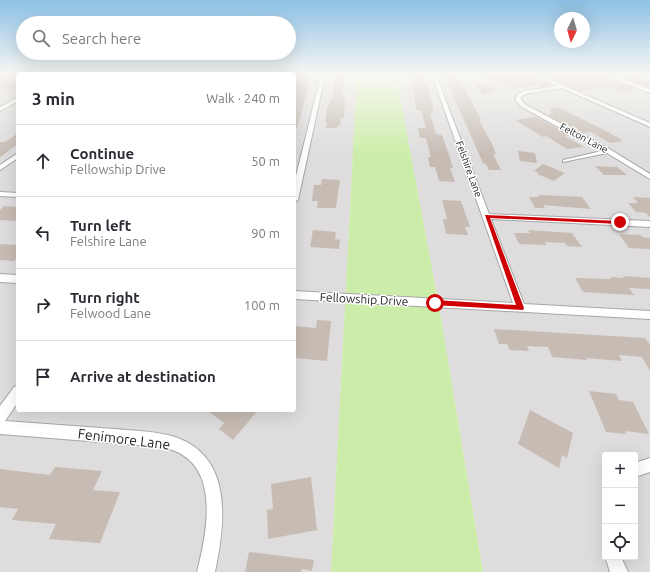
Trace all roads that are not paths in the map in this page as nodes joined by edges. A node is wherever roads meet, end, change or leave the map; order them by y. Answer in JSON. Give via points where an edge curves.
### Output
{"nodes":[{"id":1,"x":13,"y":102,"type":"edge"},
{"id":2,"x":317,"y":102,"type":"edge"},
{"id":3,"x":444,"y":102,"type":"edge"},
{"id":4,"x":520,"y":102,"type":"edge"},
{"id":5,"x":596,"y":102,"type":"edge"},
{"id":6,"x":0,"y":109,"type":"edge"},
{"id":7,"x":650,"y":125,"type":"edge"},
{"id":8,"x":609,"y":151,"type":"junction"},
{"id":9,"x":16,"y":156,"type":"edge"},
{"id":10,"x":564,"y":161,"type":"dead end"},
{"id":11,"x":0,"y":168,"type":"edge"},
{"id":12,"x":650,"y":177,"type":"edge"},
{"id":13,"x":296,"y":191,"type":"edge"},
{"id":14,"x":0,"y":194,"type":"edge"},
{"id":15,"x":16,"y":195,"type":"edge"},
{"id":16,"x":487,"y":216,"type":"junction"},
{"id":17,"x":650,"y":224,"type":"edge"},
{"id":18,"x":0,"y":278,"type":"edge"},
{"id":19,"x":16,"y":279,"type":"edge"},
{"id":20,"x":296,"y":295,"type":"edge"},
{"id":21,"x":520,"y":308,"type":"junction"},
{"id":22,"x":650,"y":315,"type":"edge"},
{"id":23,"x":16,"y":394,"type":"edge"},
{"id":24,"x":0,"y":417,"type":"edge"},
{"id":25,"x":0,"y":427,"type":"edge"},
{"id":26,"x":650,"y":466,"type":"edge"},
{"id":27,"x":638,"y":469,"type":"edge"},
{"id":28,"x":615,"y":560,"type":"edge"},
{"id":29,"x":206,"y":572,"type":"edge"},
{"id":30,"x":619,"y":572,"type":"edge"}],
"edges":[{"from":1,"to":6,"type":"street"},
{"from":2,"to":13,"type":"street"},
{"from":3,"to":16,"type":"street","name":"Felshire Lane"},
{"from":4,"to":8,"type":"street","name":"Felton Lane","via":[[526,108]]},
{"from":5,"to":7,"type":"street"},
{"from":8,"to":10,"type":"street"},
{"from":8,"to":12,"type":"street","name":"Felton Lane"},
{"from":9,"to":11,"type":"street"},
{"from":14,"to":15,"type":"street"},
{"from":16,"to":17,"type":"street"},
{"from":16,"to":21,"type":"street","name":"Felshire Lane"},
{"from":18,"to":19,"type":"street"},
{"from":20,"to":21,"type":"street","name":"Fellowship Drive"},
{"from":21,"to":22,"type":"street","name":"Fellowship Drive"},
{"from":23,"to":24,"type":"street"},
{"from":25,"to":29,"type":"street","name":"Fenimore Lane","via":[[151,439],[184,448],[206,471],[213,495],[213,537]]},
{"from":26,"to":27,"type":"street"},
{"from":28,"to":30,"type":"street"}]}
